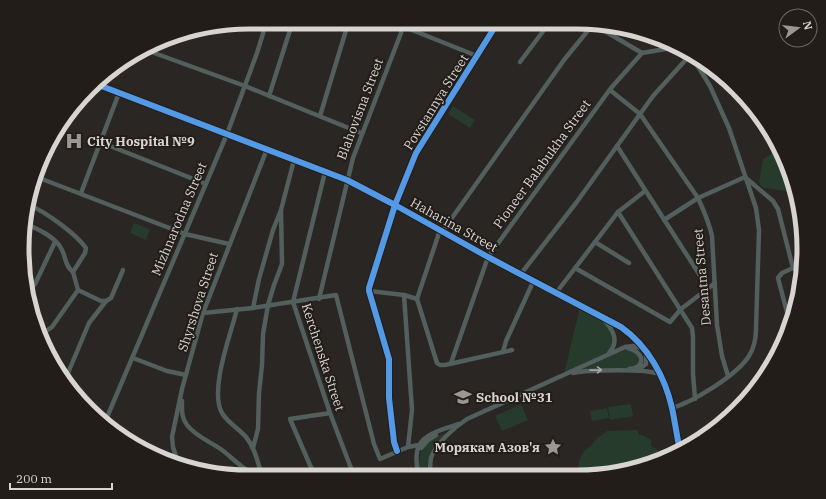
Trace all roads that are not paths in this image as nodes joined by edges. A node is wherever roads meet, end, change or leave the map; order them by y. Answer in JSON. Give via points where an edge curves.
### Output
{"nodes":[{"id":1,"x":264,"y":29,"type":"edge"},
{"id":2,"x":290,"y":29,"type":"edge"},
{"id":3,"x":346,"y":29,"type":"edge"},
{"id":4,"x":401,"y":29,"type":"edge"},
{"id":5,"x":414,"y":29,"type":"edge"},
{"id":6,"x":494,"y":29,"type":"edge"},
{"id":7,"x":545,"y":29,"type":"edge"},
{"id":8,"x":588,"y":29,"type":"edge"},
{"id":9,"x":606,"y":31,"type":"edge"},
{"id":10,"x":668,"y":49,"type":"edge"},
{"id":11,"x":152,"y":52,"type":"edge"},
{"id":12,"x":642,"y":53,"type":"junction"},
{"id":13,"x":477,"y":56,"type":"junction"},
{"id":14,"x":687,"y":59,"type":"edge"},
{"id":15,"x":520,"y":62,"type":"dead end"},
{"id":16,"x":698,"y":65,"type":"edge"},
{"id":17,"x":102,"y":86,"type":"edge"},
{"id":18,"x":245,"y":86,"type":"junction"},
{"id":19,"x":610,"y":90,"type":"junction"},
{"id":20,"x":119,"y":93,"type":"junction"},
{"id":21,"x":269,"y":96,"type":"junction"},
{"id":22,"x":640,"y":114,"type":"junction"},
{"id":23,"x":320,"y":116,"type":"junction"},
{"id":24,"x":361,"y":133,"type":"junction"},
{"id":25,"x":227,"y":134,"type":"junction"},
{"id":26,"x":100,"y":142,"type":"junction"},
{"id":27,"x":617,"y":146,"type":"junction"},
{"id":28,"x":267,"y":149,"type":"junction"},
{"id":29,"x":294,"y":160,"type":"junction"},
{"id":30,"x":325,"y":172,"type":"junction"},
{"id":31,"x":745,"y":177,"type":"junction"},
{"id":32,"x":41,"y":179,"type":"edge"},
{"id":33,"x":347,"y":180,"type":"junction"},
{"id":34,"x":206,"y":184,"type":"junction"},
{"id":35,"x":645,"y":191,"type":"junction"},
{"id":36,"x":81,"y":194,"type":"junction"},
{"id":37,"x":698,"y":198,"type":"junction"},
{"id":38,"x":395,"y":205,"type":"junction"},
{"id":39,"x":33,"y":207,"type":"edge"},
{"id":40,"x":281,"y":210,"type":"junction"},
{"id":41,"x":618,"y":212,"type":"junction"},
{"id":42,"x":664,"y":220,"type":"junction"},
{"id":43,"x":30,"y":226,"type":"edge"},
{"id":44,"x":441,"y":231,"type":"junction"},
{"id":45,"x":185,"y":234,"type":"junction"},
{"id":46,"x":55,"y":242,"type":"junction"},
{"id":47,"x":595,"y":242,"type":"junction"},
{"id":48,"x":229,"y":244,"type":"junction"},
{"id":49,"x":488,"y":257,"type":"junction"},
{"id":50,"x":629,"y":263,"type":"dead end"},
{"id":51,"x":575,"y":268,"type":"junction"},
{"id":52,"x":123,"y":270,"type":"dead end"},
{"id":53,"x":73,"y":272,"type":"junction"},
{"id":54,"x":520,"y":275,"type":"junction"},
{"id":55,"x":533,"y":282,"type":"junction"},
{"id":56,"x":715,"y":283,"type":"junction"},
{"id":57,"x":32,"y":287,"type":"edge"},
{"id":58,"x":708,"y":288,"type":"junction"},
{"id":59,"x":78,"y":290,"type":"junction"},
{"id":60,"x":369,"y":291,"type":"junction"},
{"id":61,"x":556,"y":293,"type":"junction"},
{"id":62,"x":404,"y":295,"type":"junction"},
{"id":63,"x":319,"y":298,"type":"junction"},
{"id":64,"x":417,"y":299,"type":"junction"},
{"id":65,"x":106,"y":301,"type":"junction"},
{"id":66,"x":292,"y":302,"type":"junction"},
{"id":67,"x":268,"y":305,"type":"junction"},
{"id":68,"x":253,"y":308,"type":"junction"},
{"id":69,"x":238,"y":309,"type":"junction"},
{"id":70,"x":681,"y":309,"type":"junction"},
{"id":71,"x":203,"y":313,"type":"junction"},
{"id":72,"x":787,"y":313,"type":"edge"},
{"id":73,"x":602,"y":317,"type":"junction"},
{"id":74,"x":45,"y":332,"type":"edge"},
{"id":75,"x":625,"y":347,"type":"junction"},
{"id":76,"x":512,"y":350,"type":"dead end"},
{"id":77,"x":645,"y":350,"type":"junction"},
{"id":78,"x":503,"y":352,"type":"junction"},
{"id":79,"x":609,"y":354,"type":"junction"},
{"id":80,"x":133,"y":358,"type":"junction"},
{"id":81,"x":451,"y":363,"type":"junction"},
{"id":82,"x":613,"y":371,"type":"junction"},
{"id":83,"x":634,"y":371,"type":"junction"},
{"id":84,"x":68,"y":374,"type":"edge"},
{"id":85,"x":186,"y":375,"type":"junction"},
{"id":86,"x":661,"y":375,"type":"junction"},
{"id":87,"x":728,"y":376,"type":"junction"},
{"id":88,"x":558,"y":378,"type":"junction"},
{"id":89,"x":182,"y":389,"type":"junction"},
{"id":90,"x":695,"y":399,"type":"junction"},
{"id":91,"x":672,"y":408,"type":"junction"},
{"id":92,"x":330,"y":413,"type":"junction"},
{"id":93,"x":107,"y":417,"type":"edge"},
{"id":94,"x":463,"y":422,"type":"junction"},
{"id":95,"x":455,"y":428,"type":"junction"},
{"id":96,"x":679,"y":444,"type":"edge"},
{"id":97,"x":420,"y":445,"type":"junction"},
{"id":98,"x":408,"y":447,"type":"junction"},
{"id":99,"x":253,"y":448,"type":"junction"},
{"id":100,"x":397,"y":451,"type":"junction"},
{"id":101,"x":176,"y":457,"type":"edge"},
{"id":102,"x":416,"y":467,"type":"junction"},
{"id":103,"x":248,"y":470,"type":"edge"},
{"id":104,"x":259,"y":470,"type":"edge"},
{"id":105,"x":312,"y":470,"type":"edge"},
{"id":106,"x":352,"y":470,"type":"edge"},
{"id":107,"x":417,"y":470,"type":"edge"},
{"id":108,"x":430,"y":470,"type":"edge"}],
"edges":[{"from":1,"to":18,"type":"street","name":"Mizhnarodna Street"},
{"from":2,"to":21,"type":"street"},
{"from":3,"to":23,"type":"street"},
{"from":4,"to":24,"type":"street","name":"Blahovisna Street"},
{"from":5,"to":13,"type":"street"},
{"from":6,"to":13,"type":"street","name":"Povstannya Street"},
{"from":7,"to":15,"type":"street"},
{"from":8,"to":44,"type":"street"},
{"from":9,"to":12,"type":"street"},
{"from":10,"to":12,"type":"street"},
{"from":11,"to":18,"type":"street"},
{"from":12,"to":19,"type":"street","name":"Pioneer Balabukha Street"},
{"from":13,"to":38,"type":"street","name":"Povstannya Street","via":[[416,153]]},
{"from":14,"to":22,"type":"street"},
{"from":16,"to":31,"type":"street","via":[[730,128]]},
{"from":17,"to":20,"type":"street","name":"Haharina Street"},
{"from":18,"to":21,"type":"street"},
{"from":18,"to":25,"type":"street","name":"Mizhnarodna Street"},
{"from":19,"to":22,"type":"street","name":"Desantna Street"},
{"from":19,"to":49,"type":"street","name":"Pioneer Balabukha Street"},
{"from":20,"to":25,"type":"street","name":"Haharina Street"},
{"from":20,"to":26,"type":"street"},
{"from":21,"to":23,"type":"street"},
{"from":22,"to":27,"type":"street"},
{"from":22,"to":37,"type":"street","name":"Desantna Street"},
{"from":23,"to":24,"type":"street"},
{"from":24,"to":33,"type":"street","name":"Blahovisna Street"},
{"from":25,"to":28,"type":"street","name":"Haharina Street"},
{"from":25,"to":34,"type":"street","name":"Mizhnarodna Street"},
{"from":26,"to":34,"type":"street"},
{"from":26,"to":36,"type":"street"},
{"from":27,"to":35,"type":"street"},
{"from":27,"to":54,"type":"street"},
{"from":28,"to":29,"type":"street","name":"Haharina Street"},
{"from":28,"to":48,"type":"street","name":"Shyrshova Street"},
{"from":29,"to":30,"type":"street","name":"Haharina Street"},
{"from":29,"to":40,"type":"street"},
{"from":30,"to":33,"type":"street","name":"Haharina Street"},
{"from":30,"to":66,"type":"street","name":"Kerchenska Street"},
{"from":31,"to":37,"type":"street"},
{"from":31,"to":72,"type":"street","via":[[773,201],[778,209],[793,268],[778,278]]},
{"from":31,"to":87,"type":"street","via":[[755,203],[759,230],[756,336],[750,355]]},
{"from":32,"to":36,"type":"street"},
{"from":33,"to":38,"type":"street","name":"Haharina Street"},
{"from":33,"to":63,"type":"street","name":"Blahovisna Street"},
{"from":34,"to":45,"type":"street","name":"Mizhnarodna Street"},
{"from":35,"to":41,"type":"street"},
{"from":35,"to":42,"type":"street"},
{"from":36,"to":45,"type":"street"},
{"from":37,"to":42,"type":"street"},
{"from":37,"to":56,"type":"street","name":"Desantna Street","via":[[710,230]]},
{"from":38,"to":44,"type":"street","name":"Haharina Street"},
{"from":38,"to":60,"type":"street","name":"Povstannya Street"},
{"from":39,"to":53,"type":"street","via":[[48,215],[85,246],[85,254]]},
{"from":40,"to":67,"type":"street","via":[[282,264]]},
{"from":40,"to":68,"type":"street","via":[[273,230]]},
{"from":41,"to":47,"type":"street"},
{"from":41,"to":70,"type":"street"},
{"from":42,"to":58,"type":"street"},
{"from":43,"to":46,"type":"street","via":[[43,231]]},
{"from":44,"to":49,"type":"street","name":"Haharina Street"},
{"from":44,"to":64,"type":"street"},
{"from":45,"to":48,"type":"street"},
{"from":45,"to":80,"type":"street","name":"Mizhnarodna Street"},
{"from":46,"to":53,"type":"street","via":[[61,248],[67,265]]},
{"from":46,"to":57,"type":"street"},
{"from":47,"to":50,"type":"street"},
{"from":47,"to":51,"type":"street"},
{"from":48,"to":71,"type":"street","name":"Shyrshova Street"},
{"from":49,"to":54,"type":"street","name":"Haharina Street"},
{"from":49,"to":81,"type":"street","name":"Pioneer Balabukha Street"},
{"from":51,"to":61,"type":"street"},
{"from":51,"to":70,"type":"street","via":[[670,322]]},
{"from":52,"to":65,"type":"street","via":[[111,298]]},
{"from":53,"to":59,"type":"street"},
{"from":54,"to":55,"type":"street","name":"Haharina Street"},
{"from":55,"to":61,"type":"street","name":"Haharina Street"},
{"from":55,"to":78,"type":"street"},
{"from":56,"to":58,"type":"street"},
{"from":56,"to":87,"type":"street","name":"Desantna Street","via":[[717,325]]},
{"from":58,"to":70,"type":"street"},
{"from":59,"to":65,"type":"street"},
{"from":59,"to":74,"type":"street","via":[[52,327]]},
{"from":60,"to":62,"type":"street"},
{"from":60,"to":100,"type":"street","via":[[389,359],[389,398]]},
{"from":61,"to":73,"type":"street","name":"Haharina Street"},
{"from":62,"to":64,"type":"street"},
{"from":62,"to":98,"type":"street","via":[[412,404]]},
{"from":63,"to":66,"type":"street"},
{"from":63,"to":100,"type":"street","via":[[336,295],[380,459]]},
{"from":64,"to":81,"type":"street","via":[[437,363]]},
{"from":65,"to":84,"type":"street","via":[[89,323]]},
{"from":66,"to":67,"type":"street"},
{"from":66,"to":92,"type":"street","name":"Kerchenska Street"},
{"from":67,"to":68,"type":"street"},
{"from":67,"to":99,"type":"street","via":[[263,334],[258,430]]},
{"from":68,"to":69,"type":"street"},
{"from":69,"to":71,"type":"street"},
{"from":69,"to":99,"type":"street","via":[[218,390],[220,407],[224,415],[247,438]]},
{"from":70,"to":90,"type":"street","via":[[693,332],[692,366]]},
{"from":71,"to":85,"type":"street","name":"Shyrshova Street"},
{"from":73,"to":77,"type":"street","name":"Haharina Street","via":[[627,331]]},
{"from":73,"to":79,"type":"street","via":[[615,336],[614,346]]},
{"from":75,"to":77,"type":"street","via":[[638,346]]},
{"from":75,"to":79,"type":"street"},
{"from":75,"to":82,"type":"street","via":[[638,352],[640,363],[632,369]]},
{"from":76,"to":78,"type":"street"},
{"from":77,"to":83,"type":"street","via":[[646,364]]},
{"from":77,"to":86,"type":"street","name":"Haharina Street"},
{"from":78,"to":81,"type":"street"},
{"from":79,"to":88,"type":"street"},
{"from":80,"to":85,"type":"street"},
{"from":80,"to":93,"type":"street","name":"Mizhnarodna Street"},
{"from":82,"to":83,"type":"street"},
{"from":88,"to":82,"type":"street","one_way":true,"via":[[588,370]]},
{"from":83,"to":86,"type":"street"},
{"from":85,"to":89,"type":"street","name":"Shyrshova Street"},
{"from":86,"to":91,"type":"street","name":"Haharina Street"},
{"from":87,"to":90,"type":"street"},
{"from":88,"to":94,"type":"street"},
{"from":89,"to":101,"type":"street","name":"Shyrshova Street","via":[[172,437]]},
{"from":89,"to":103,"type":"street","via":[[182,415],[191,429]]},
{"from":90,"to":91,"type":"street"},
{"from":91,"to":96,"type":"street","name":"Haharina Street"},
{"from":92,"to":105,"type":"street","via":[[290,419]]},
{"from":92,"to":106,"type":"street","name":"Kerchenska Street"},
{"from":94,"to":95,"type":"street"},
{"from":94,"to":97,"type":"street","via":[[429,435]]},
{"from":95,"to":102,"type":"street","via":[[435,435],[424,443]]},
{"from":95,"to":108,"type":"street","via":[[434,451]]},
{"from":97,"to":98,"type":"street"},
{"from":97,"to":102,"type":"street"},
{"from":98,"to":100,"type":"street"},
{"from":99,"to":104,"type":"street"},
{"from":102,"to":107,"type":"street"}]}
